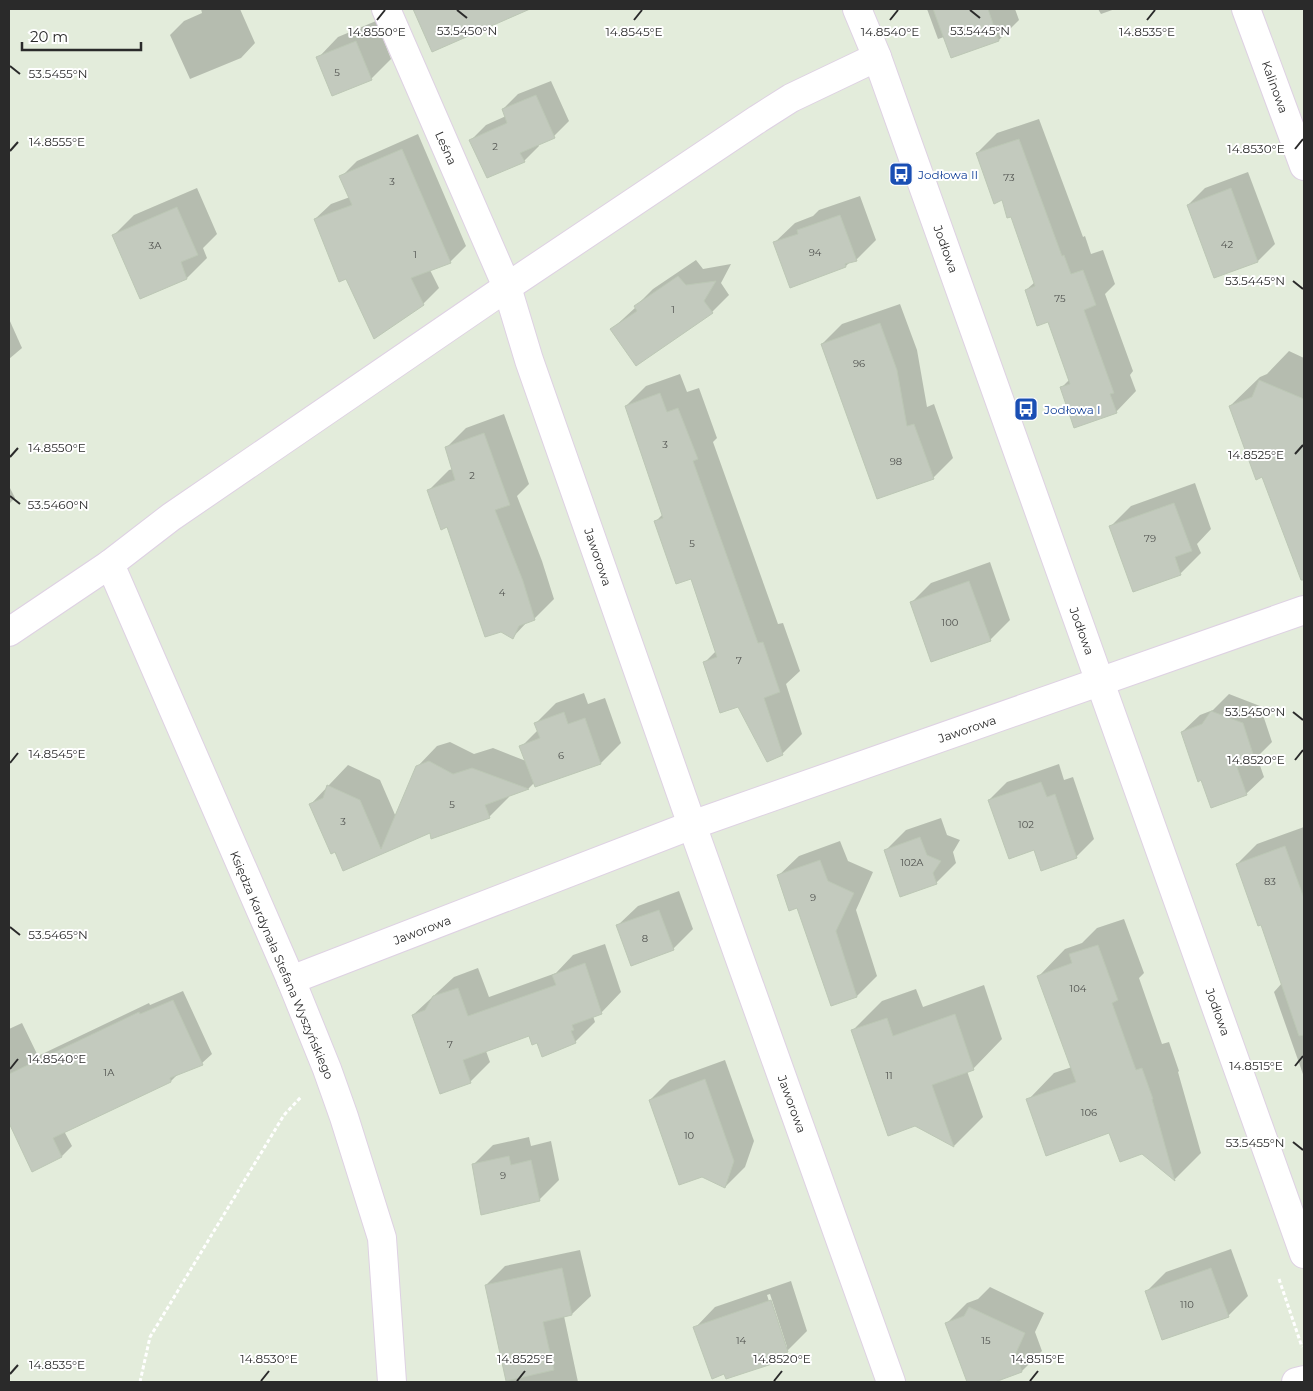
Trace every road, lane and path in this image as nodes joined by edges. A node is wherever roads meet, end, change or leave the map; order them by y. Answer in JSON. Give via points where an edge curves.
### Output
{"nodes":[{"id":1,"x":386,"y":9,"type":"edge"},
{"id":2,"x":857,"y":9,"type":"edge"},
{"id":3,"x":1246,"y":9,"type":"edge"},
{"id":4,"x":877,"y":57,"type":"junction"},
{"id":5,"x":1304,"y":166,"type":"edge"},
{"id":6,"x":507,"y":287,"type":"junction"},
{"id":7,"x":110,"y":564,"type":"junction"},
{"id":8,"x":1304,"y":610,"type":"edge"},
{"id":9,"x":9,"y":632,"type":"edge"},
{"id":10,"x":1100,"y":682,"type":"junction"},
{"id":11,"x":692,"y":825,"type":"junction"},
{"id":12,"x":291,"y":980,"type":"junction"},
{"id":13,"x":327,"y":1069,"type":"junction"},
{"id":14,"x":1300,"y":1225,"type":"edge"},
{"id":15,"x":1304,"y":1254,"type":"edge"},
{"id":16,"x":1304,"y":1380,"type":"edge"},
{"id":17,"x":140,"y":1382,"type":"edge"},
{"id":18,"x":392,"y":1382,"type":"edge"},
{"id":19,"x":892,"y":1382,"type":"edge"},
{"id":20,"x":1296,"y":1382,"type":"edge"}],
"edges":[{"from":1,"to":6,"type":"street","name":"Leśna"},
{"from":2,"to":4,"type":"street","name":"Jodłowa"},
{"from":3,"to":5,"type":"street","name":"Kalinowa"},
{"from":4,"to":6,"type":"street","via":[[791,98]]},
{"from":4,"to":10,"type":"street","name":"Jodłowa"},
{"from":6,"to":7,"type":"street","via":[[171,517]]},
{"from":6,"to":11,"type":"street","name":"Jaworowa"},
{"from":7,"to":9,"type":"street"},
{"from":7,"to":12,"type":"street","name":"Księdza Kardynała Stefana Wyszyńskiego"},
{"from":8,"to":10,"type":"street","name":"Jaworowa"},
{"from":10,"to":11,"type":"street","name":"Jaworowa"},
{"from":10,"to":14,"type":"street","name":"Jodłowa"},
{"from":11,"to":12,"type":"street","name":"Jaworowa"},
{"from":11,"to":19,"type":"street","name":"Jaworowa"},
{"from":12,"to":13,"type":"street","name":"Księdza Kardynała Stefana Wyszyńskiego"},
{"from":13,"to":17,"type":"path","via":[[284,1114],[179,1287],[150,1337]]},
{"from":13,"to":18,"type":"street","name":"Księdza Kardynała Stefana Wyszyńskiego","via":[[382,1238]]},
{"from":14,"to":15,"type":"street","name":"Jodłowa"},
{"from":16,"to":20,"type":"street"}]}
